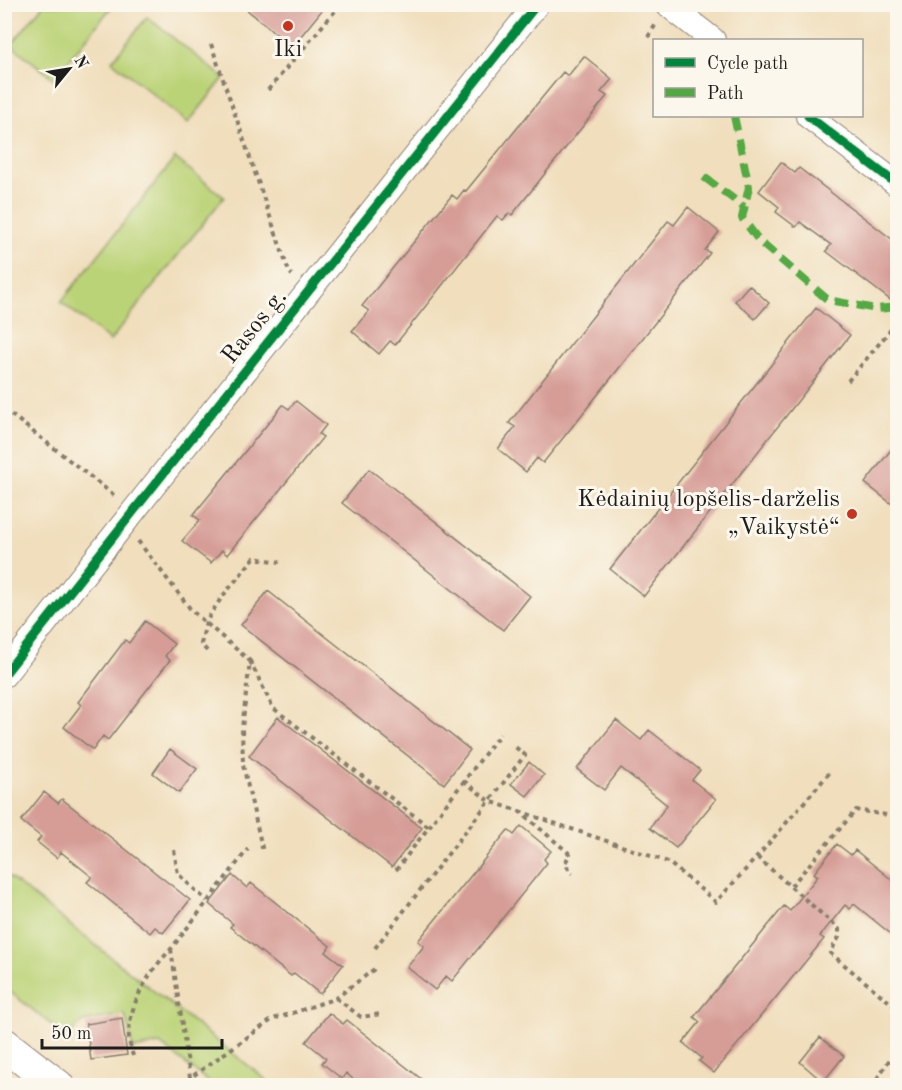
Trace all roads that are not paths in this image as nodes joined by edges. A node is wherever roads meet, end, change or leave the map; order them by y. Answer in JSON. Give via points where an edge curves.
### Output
{"nodes":[{"id":1,"x":537,"y":4,"type":"edge"},
{"id":2,"x":667,"y":4,"type":"edge"},
{"id":3,"x":712,"y":39,"type":"edge"},
{"id":4,"x":809,"y":117,"type":"edge"},
{"id":5,"x":897,"y":186,"type":"edge"},
{"id":6,"x":4,"y":675,"type":"edge"},
{"id":7,"x":4,"y":1044,"type":"edge"},
{"id":8,"x":58,"y":1086,"type":"edge"}],
"edges":[{"from":1,"to":6,"type":"street","name":"Rasos g."},
{"from":2,"to":3,"type":"street"},
{"from":4,"to":5,"type":"street"},
{"from":7,"to":8,"type":"main road"}]}
